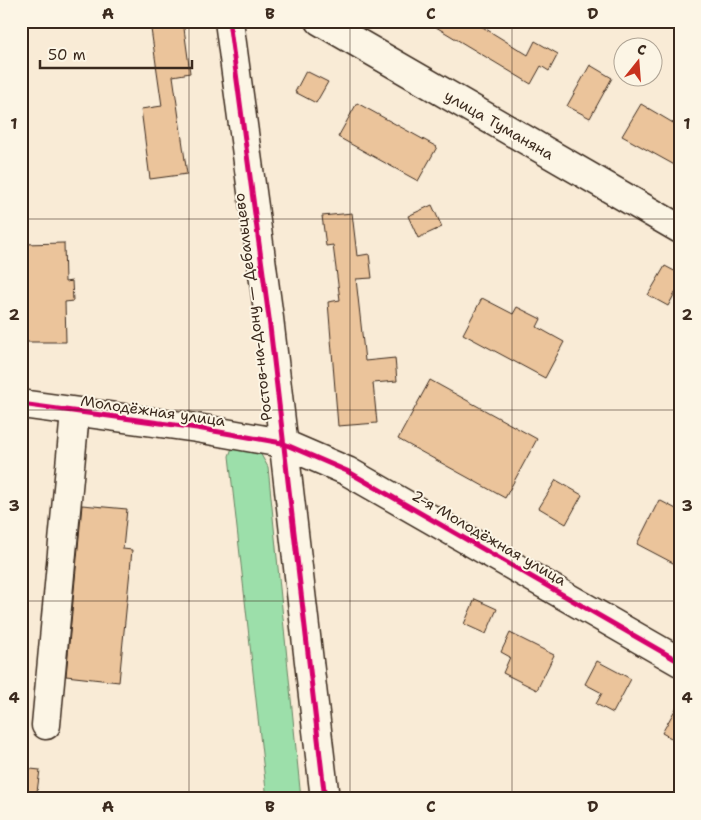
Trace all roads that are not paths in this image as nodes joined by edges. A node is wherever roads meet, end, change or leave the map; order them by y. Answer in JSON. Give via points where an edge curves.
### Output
{"nodes":[{"id":1,"x":230,"y":21,"type":"edge"},
{"id":2,"x":320,"y":21,"type":"edge"},
{"id":3,"x":680,"y":229,"type":"edge"},
{"id":4,"x":21,"y":404,"type":"edge"},
{"id":5,"x":75,"y":413,"type":"junction"},
{"id":6,"x":282,"y":443,"type":"junction"},
{"id":7,"x":680,"y":662,"type":"edge"},
{"id":8,"x":46,"y":724,"type":"dead end"},
{"id":9,"x":325,"y":799,"type":"edge"}],
"edges":[{"from":1,"to":6,"type":"street","name":"Ростов-на-Дону — Дебальцево"},
{"from":2,"to":3,"type":"street","name":"улица Туманяна"},
{"from":4,"to":5,"type":"street","name":"Молодёжная улица"},
{"from":5,"to":6,"type":"street","name":"Молодёжная улица","via":[[197,428]]},
{"from":5,"to":8,"type":"street"},
{"from":6,"to":7,"type":"street","name":"2-я Молодёжная улица","via":[[347,471]]},
{"from":6,"to":9,"type":"street","name":"Ростов-на-Дону — Дебальцево"}]}
